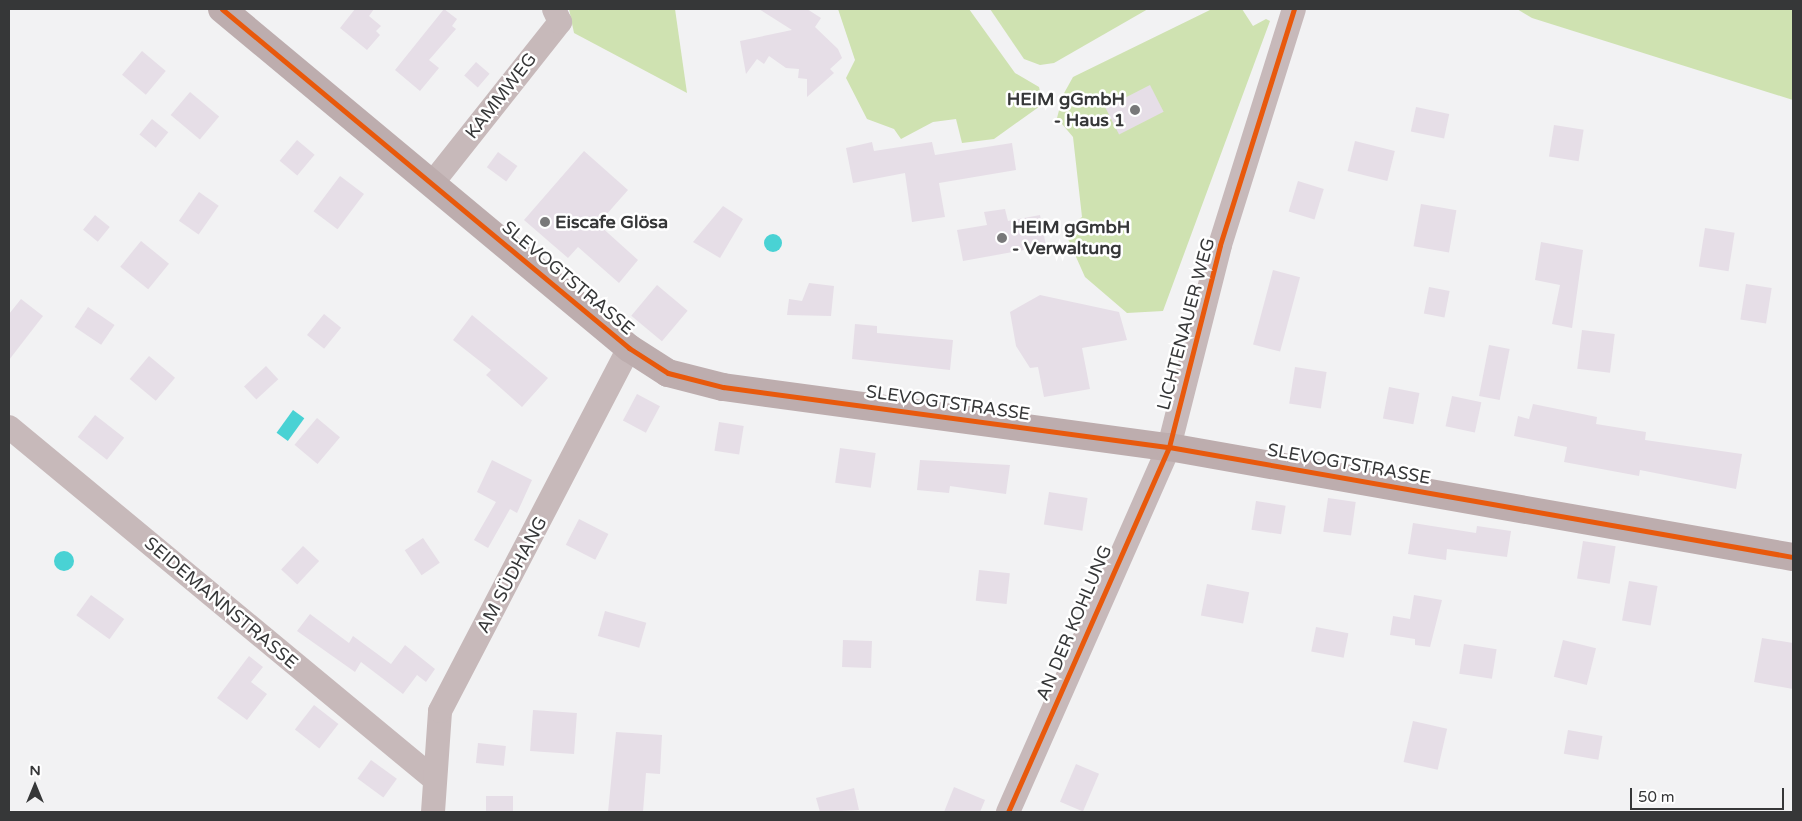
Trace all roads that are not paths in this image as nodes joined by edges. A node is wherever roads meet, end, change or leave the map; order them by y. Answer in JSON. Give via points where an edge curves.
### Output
{"nodes":[{"id":1,"x":222,"y":9,"type":"edge"},
{"id":2,"x":554,"y":9,"type":"edge"},
{"id":3,"x":1294,"y":9,"type":"edge"},
{"id":4,"x":434,"y":181,"type":"junction"},
{"id":5,"x":628,"y":348,"type":"junction"},
{"id":6,"x":9,"y":427,"type":"edge"},
{"id":7,"x":1169,"y":447,"type":"junction"},
{"id":8,"x":1793,"y":557,"type":"edge"},
{"id":9,"x":434,"y":780,"type":"junction"},
{"id":10,"x":433,"y":812,"type":"edge"},
{"id":11,"x":1008,"y":812,"type":"edge"}],
"edges":[{"from":1,"to":4,"type":"street","name":"SLEVOGTSTRASSE"},
{"from":2,"to":4,"type":"street","name":"KAMMWEG","via":[[560,22]]},
{"from":3,"to":7,"type":"street","name":"LICHTENAUER WEG","via":[[1220,245]]},
{"from":4,"to":5,"type":"street","name":"SLEVOGTSTRASSE"},
{"from":5,"to":7,"type":"street","name":"SLEVOGTSTRASSE","via":[[668,373],[723,387]]},
{"from":5,"to":9,"type":"street","name":"AM SÜDHANG","via":[[440,711]]},
{"from":6,"to":9,"type":"street","name":"SEIDEMANNSTRASSE"},
{"from":7,"to":8,"type":"street","name":"SLEVOGTSTRASSE"},
{"from":7,"to":11,"type":"street","name":"AN DER KOHLUNG"},
{"from":9,"to":10,"type":"street","name":"AM SÜDHANG"}]}
